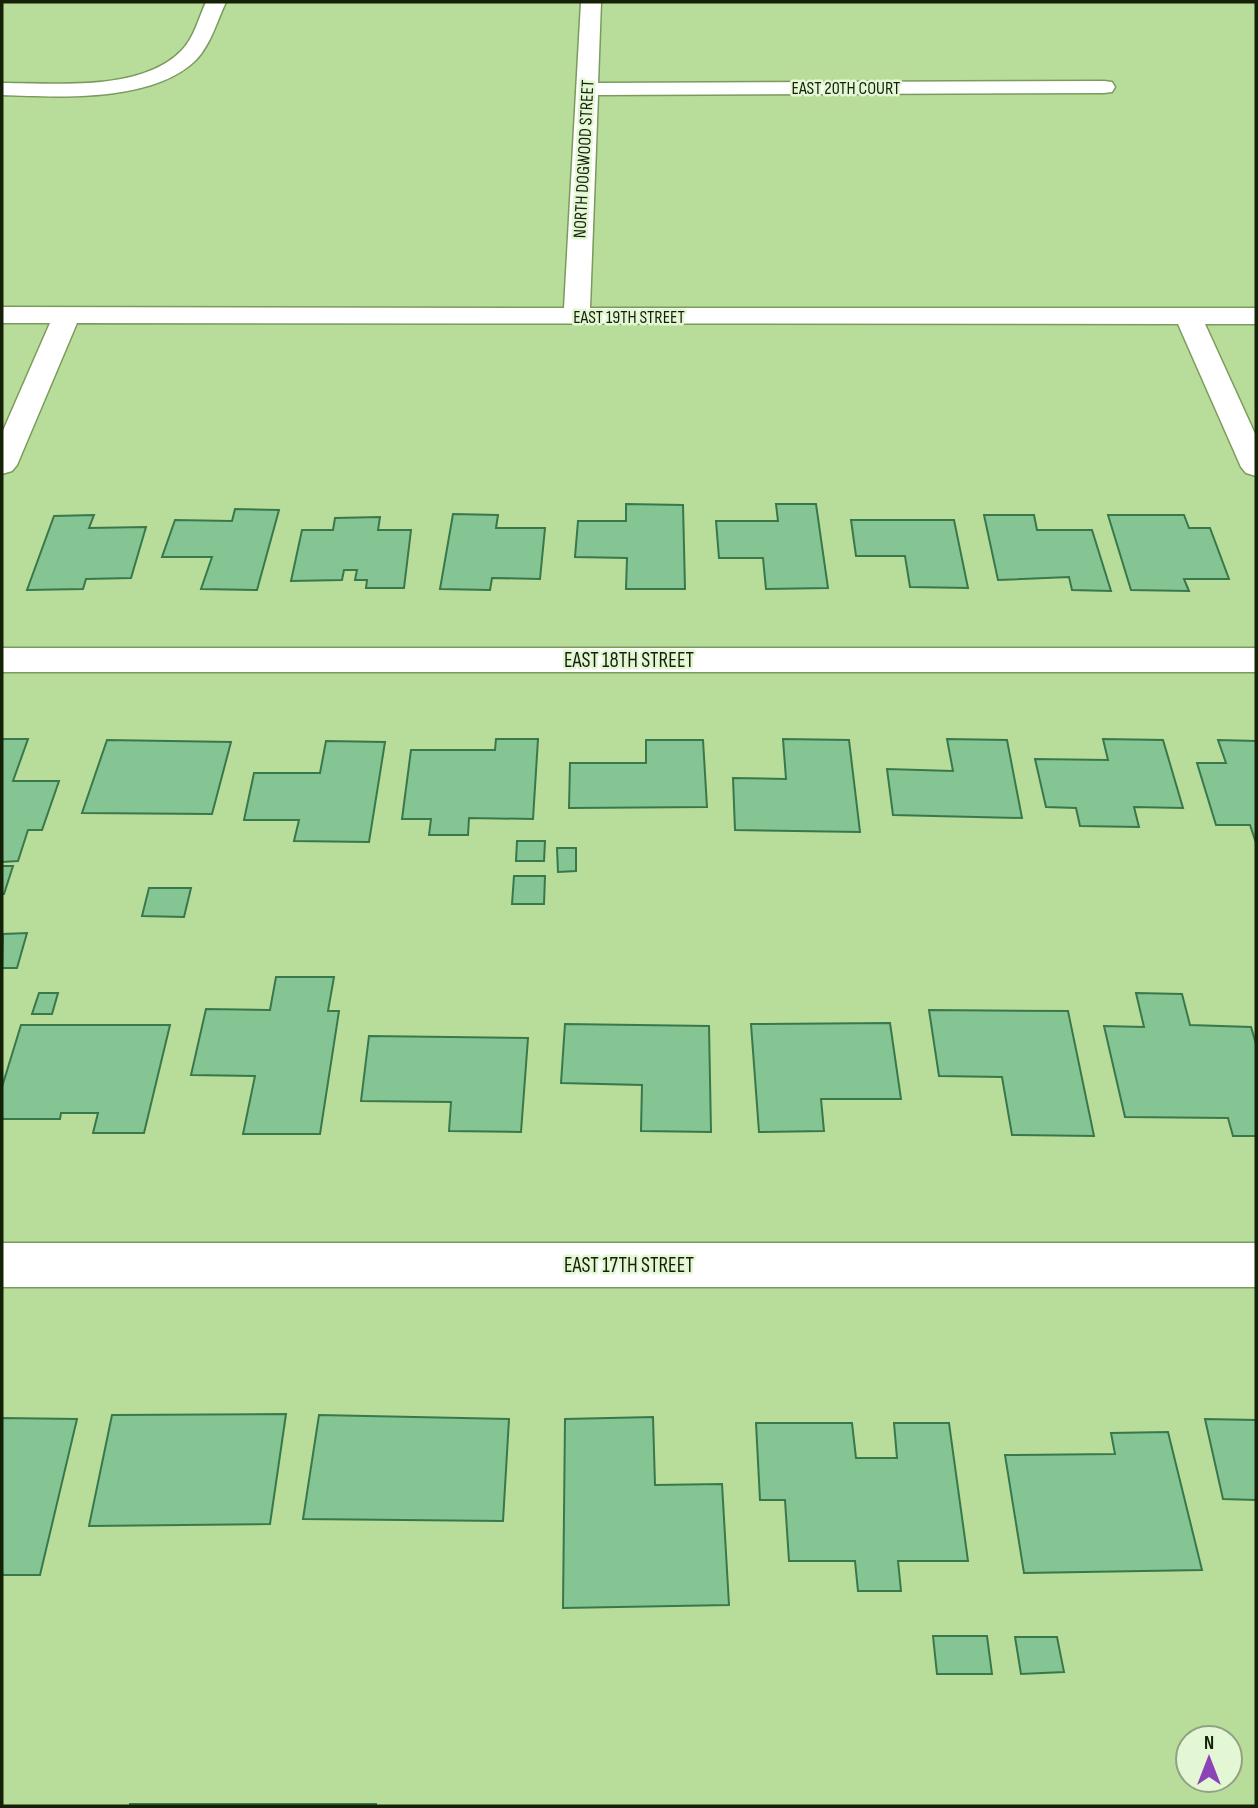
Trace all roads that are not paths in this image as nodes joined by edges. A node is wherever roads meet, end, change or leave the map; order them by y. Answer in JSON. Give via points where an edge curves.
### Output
{"nodes":[{"id":1,"x":216,"y":2,"type":"edge"},
{"id":2,"x":591,"y":2,"type":"edge"},
{"id":3,"x":1104,"y":88,"type":"dead end"},
{"id":4,"x":2,"y":89,"type":"edge"},
{"id":5,"x":588,"y":89,"type":"junction"},
{"id":6,"x":2,"y":315,"type":"edge"},
{"id":7,"x":67,"y":315,"type":"junction"},
{"id":8,"x":1188,"y":316,"type":"junction"},
{"id":9,"x":1256,"y":316,"type":"edge"},
{"id":10,"x":577,"y":317,"type":"junction"},
{"id":11,"x":2,"y":465,"type":"edge"},
{"id":12,"x":1256,"y":467,"type":"edge"},
{"id":13,"x":2,"y":660,"type":"edge"},
{"id":14,"x":1256,"y":660,"type":"edge"},
{"id":15,"x":2,"y":1265,"type":"edge"},
{"id":16,"x":1256,"y":1265,"type":"edge"}],
"edges":[{"from":1,"to":4,"type":"street","via":[[189,56],[150,77],[97,88]]},
{"from":2,"to":5,"type":"street","name":"NORTH DOGWOOD STREET"},
{"from":3,"to":5,"type":"street","name":"EAST 20TH COURT"},
{"from":5,"to":10,"type":"street","name":"NORTH DOGWOOD STREET"},
{"from":6,"to":7,"type":"street","name":"EAST 19TH STREET"},
{"from":7,"to":10,"type":"street","name":"EAST 19TH STREET"},
{"from":7,"to":11,"type":"street"},
{"from":8,"to":9,"type":"street","name":"EAST 19TH STREET"},
{"from":8,"to":10,"type":"street","name":"EAST 19TH STREET"},
{"from":8,"to":12,"type":"street"},
{"from":13,"to":14,"type":"street","name":"EAST 18TH STREET"},
{"from":15,"to":16,"type":"street","name":"EAST 17TH STREET"}]}
